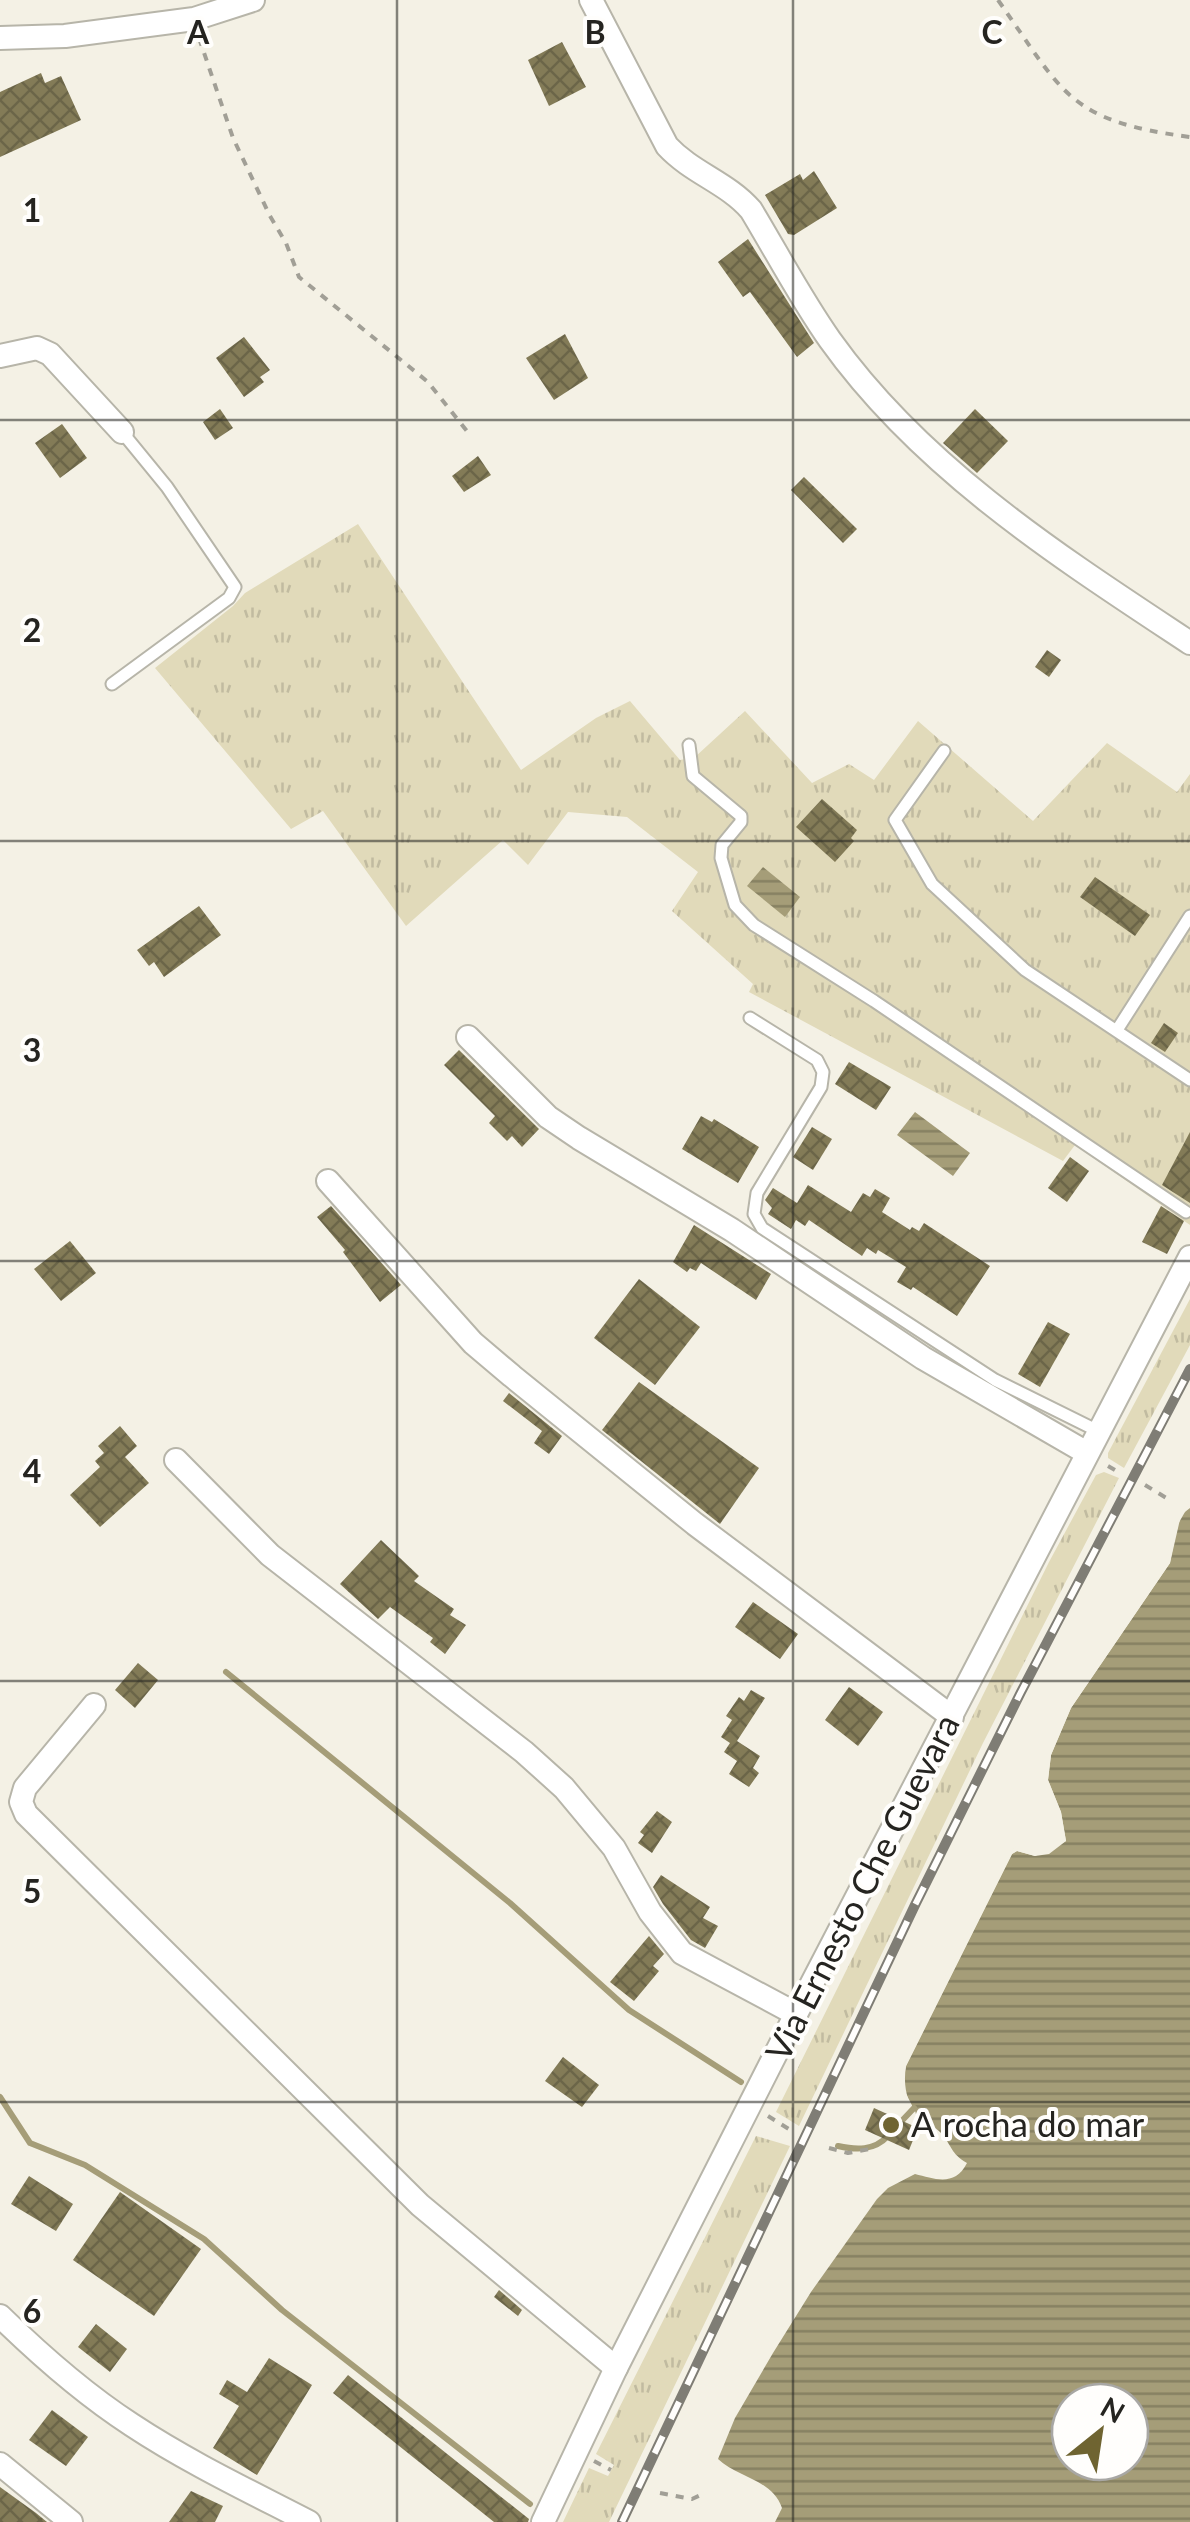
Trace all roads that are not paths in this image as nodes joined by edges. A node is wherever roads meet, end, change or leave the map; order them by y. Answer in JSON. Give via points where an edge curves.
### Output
{"nodes":[{"id":1,"x":253,"y":0,"type":"edge"},
{"id":2,"x":591,"y":0,"type":"edge"},
{"id":3,"x":0,"y":38,"type":"edge"},
{"id":4,"x":0,"y":356,"type":"edge"},
{"id":5,"x":122,"y":432,"type":"joint"},
{"id":6,"x":1190,"y":643,"type":"edge"},
{"id":7,"x":112,"y":684,"type":"dead end"},
{"id":8,"x":689,"y":744,"type":"dead end"},
{"id":9,"x":944,"y":751,"type":"dead end"},
{"id":10,"x":1190,"y":916,"type":"edge"},
{"id":11,"x":750,"y":1018,"type":"dead end"},
{"id":12,"x":1117,"y":1030,"type":"junction"},
{"id":13,"x":468,"y":1036,"type":"dead end"},
{"id":14,"x":1190,"y":1080,"type":"edge"},
{"id":15,"x":328,"y":1180,"type":"dead end"},
{"id":16,"x":1186,"y":1212,"type":"dead end"},
{"id":17,"x":1190,"y":1257,"type":"edge"},
{"id":18,"x":1098,"y":1431,"type":"junction"},
{"id":19,"x":1087,"y":1453,"type":"junction"},
{"id":20,"x":176,"y":1460,"type":"dead end"},
{"id":21,"x":94,"y":1704,"type":"dead end"},
{"id":22,"x":952,"y":1716,"type":"junction"},
{"id":23,"x":796,"y":2014,"type":"junction"},
{"id":24,"x":0,"y":2316,"type":"edge"},
{"id":25,"x":616,"y":2368,"type":"junction"},
{"id":26,"x":0,"y":2464,"type":"edge"},
{"id":27,"x":71,"y":2522,"type":"edge"},
{"id":28,"x":309,"y":2522,"type":"edge"},
{"id":29,"x":543,"y":2522,"type":"edge"}],
"edges":[{"from":1,"to":3,"type":"street","via":[[194,19]]},
{"from":2,"to":6,"type":"street","via":[[667,146],[751,210],[830,340],[888,409],[1032,537]]},
{"from":4,"to":5,"type":"street","via":[[37,348],[50,354]]},
{"from":5,"to":7,"type":"lane","via":[[235,587]]},
{"from":8,"to":16,"type":"lane","via":[[694,778],[740,816],[721,858],[735,904],[754,925]]},
{"from":9,"to":12,"type":"lane","via":[[895,820],[932,884],[1025,970]]},
{"from":10,"to":12,"type":"lane"},
{"from":11,"to":18,"type":"lane","via":[[817,1060],[823,1072],[757,1194],[754,1214],[762,1228],[995,1380]]},
{"from":12,"to":14,"type":"lane"},
{"from":13,"to":19,"type":"street","via":[[579,1138],[923,1358]]},
{"from":15,"to":22,"type":"street","via":[[473,1343],[695,1524]]},
{"from":17,"to":18,"type":"street","name":"Via Ernesto Che Guevara"},
{"from":18,"to":19,"type":"street","name":"Via Ernesto Che Guevara"},
{"from":19,"to":22,"type":"street","name":"Via Ernesto Che Guevara"},
{"from":20,"to":23,"type":"street","via":[[270,1555],[564,1788],[614,1848],[682,1953]]},
{"from":21,"to":25,"type":"street","via":[[25,1788],[26,1814],[420,2205]]},
{"from":22,"to":23,"type":"street","name":"Via Ernesto Che Guevara"},
{"from":23,"to":25,"type":"street","name":"Via Ernesto Che Guevara"},
{"from":24,"to":28,"type":"street","via":[[132,2425]]},
{"from":25,"to":29,"type":"street","name":"Via Ernesto Che Guevara"},
{"from":26,"to":27,"type":"street"}]}
